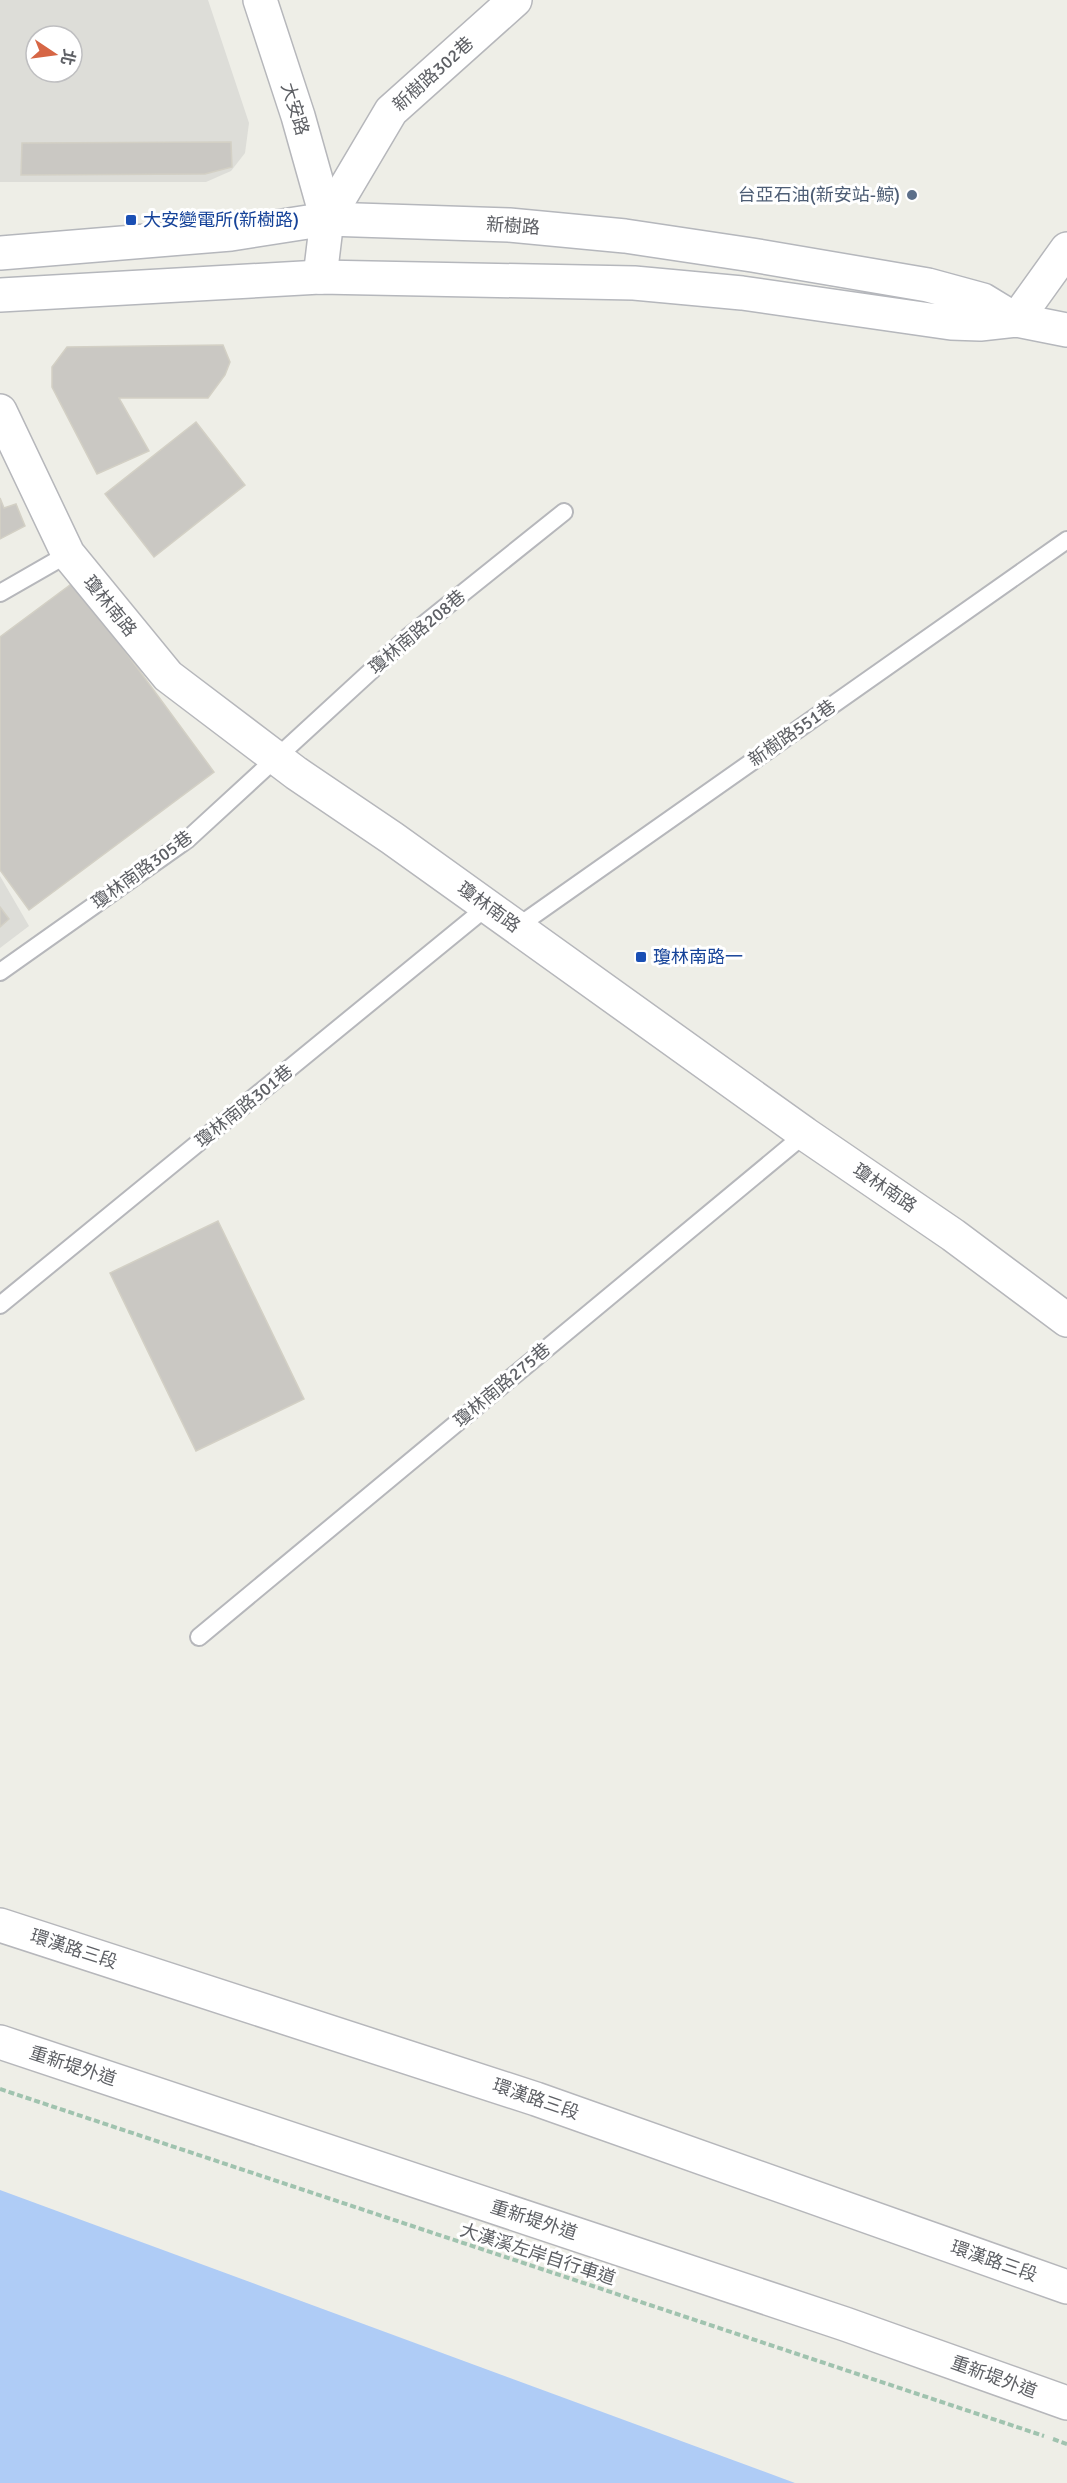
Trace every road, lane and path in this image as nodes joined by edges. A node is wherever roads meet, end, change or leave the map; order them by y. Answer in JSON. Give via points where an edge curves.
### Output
{"nodes":[{"id":1,"x":260,"y":0,"type":"edge"},
{"id":2,"x":515,"y":0,"type":"edge"},
{"id":3,"x":327,"y":219,"type":"junction"},
{"id":4,"x":1067,"y":249,"type":"edge"},
{"id":5,"x":0,"y":254,"type":"edge"},
{"id":6,"x":320,"y":277,"type":"junction"},
{"id":7,"x":0,"y":296,"type":"edge"},
{"id":8,"x":1016,"y":320,"type":"junction"},
{"id":9,"x":1067,"y":330,"type":"edge"},
{"id":10,"x":0,"y":411,"type":"edge"},
{"id":11,"x":564,"y":512,"type":"dead end"},
{"id":12,"x":1067,"y":540,"type":"edge"},
{"id":13,"x":68,"y":554,"type":"junction"},
{"id":14,"x":0,"y":593,"type":"edge"},
{"id":15,"x":275,"y":758,"type":"junction"},
{"id":16,"x":488,"y":906,"type":"junction"},
{"id":17,"x":517,"y":927,"type":"junction"},
{"id":18,"x":0,"y":972,"type":"edge"},
{"id":19,"x":806,"y":1134,"type":"junction"},
{"id":20,"x":0,"y":1305,"type":"edge"},
{"id":21,"x":1067,"y":1320,"type":"edge"},
{"id":22,"x":199,"y":1636,"type":"dead end"},
{"id":23,"x":0,"y":1925,"type":"edge"},
{"id":24,"x":0,"y":2042,"type":"edge"},
{"id":25,"x":0,"y":2089,"type":"edge"},
{"id":26,"x":1067,"y":2287,"type":"edge"},
{"id":27,"x":1067,"y":2403,"type":"edge"},
{"id":28,"x":1067,"y":2444,"type":"edge"}],
"edges":[{"from":1,"to":3,"type":"street","name":"大安路"},
{"from":2,"to":3,"type":"street","name":"新樹路302巷","via":[[391,111]]},
{"from":3,"to":5,"type":"street","name":"新樹路","via":[[231,234]]},
{"from":3,"to":6,"type":"street"},
{"from":3,"to":8,"type":"street","name":"新樹路","via":[[509,225],[625,236],[928,285],[982,300]]},
{"from":4,"to":8,"type":"street"},
{"from":6,"to":7,"type":"street","name":"新樹路"},
{"from":6,"to":8,"type":"street","name":"新樹路","via":[[634,283],[742,292],[951,323]]},
{"from":8,"to":9,"type":"street","name":"新樹路"},
{"from":10,"to":13,"type":"street","name":"瓊林南路"},
{"from":11,"to":15,"type":"lane","name":"瓊林南路208巷","via":[[408,637]]},
{"from":12,"to":17,"type":"lane","name":"新樹路551巷"},
{"from":13,"to":14,"type":"lane"},
{"from":13,"to":15,"type":"street","name":"瓊林南路","via":[[168,676]]},
{"from":15,"to":16,"type":"street","name":"瓊林南路"},
{"from":15,"to":18,"type":"lane","name":"瓊林南路305巷","via":[[188,839]]},
{"from":16,"to":17,"type":"street","name":"瓊林南路"},
{"from":16,"to":20,"type":"lane","name":"瓊林南路301巷"},
{"from":17,"to":19,"type":"street","name":"瓊林南路"},
{"from":19,"to":21,"type":"street","name":"瓊林南路","via":[[953,1235]]},
{"from":19,"to":22,"type":"lane","name":"瓊林南路275巷"},
{"from":23,"to":26,"type":"street","name":"環漢路三段","via":[[536,2099]]},
{"from":24,"to":27,"type":"street","name":"重新堤外道","via":[[845,2324]]},
{"from":25,"to":28,"type":"path","name":"大漢溪左岸自行車道"}]}
